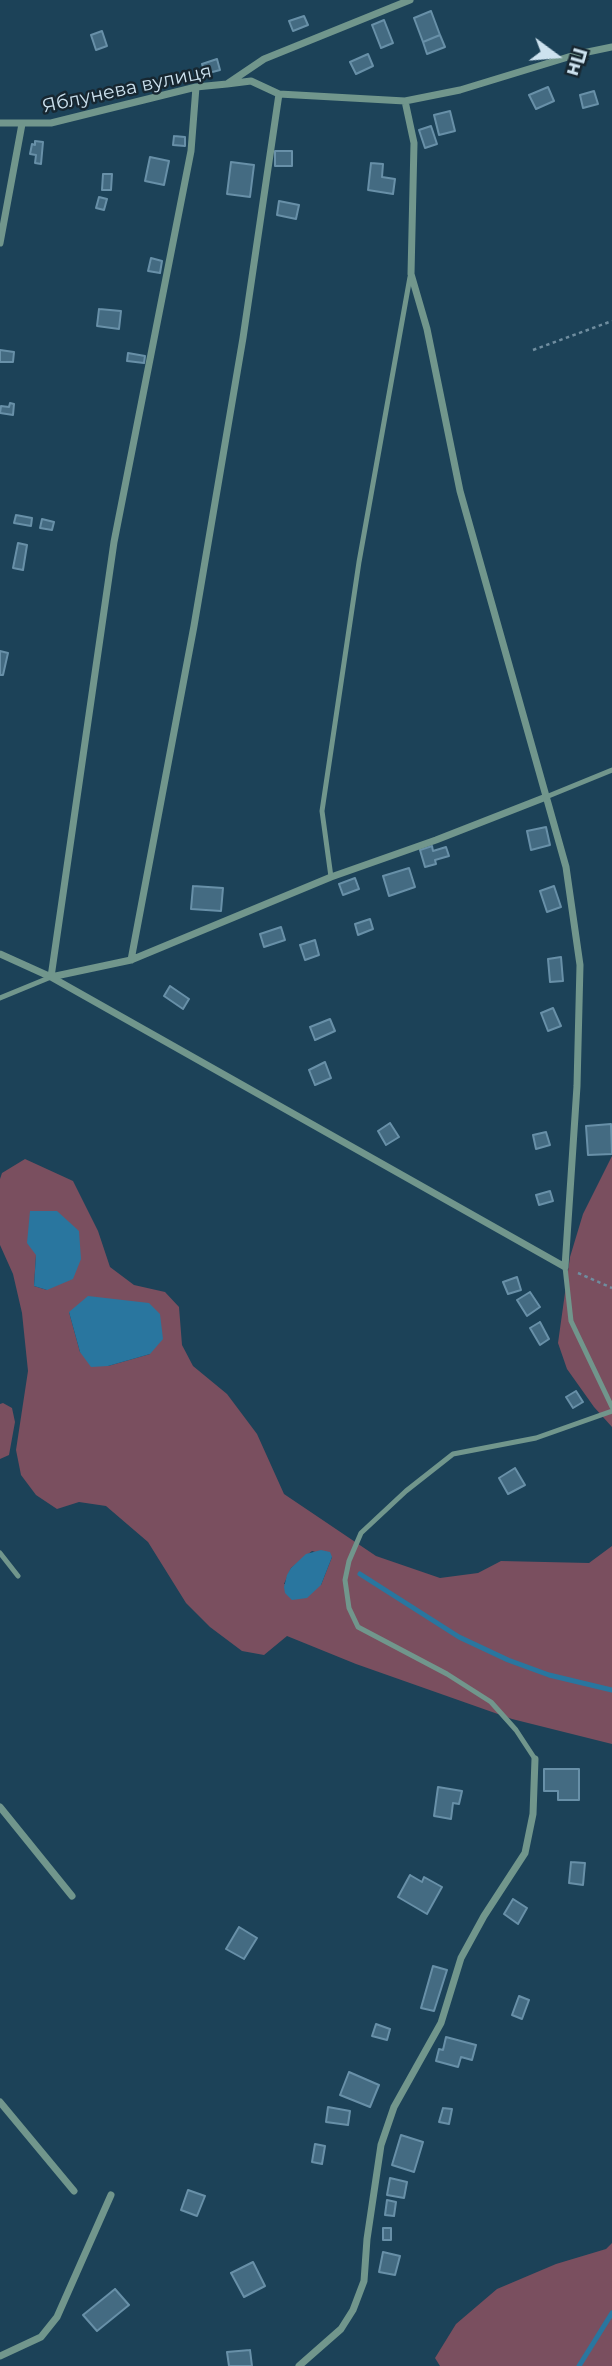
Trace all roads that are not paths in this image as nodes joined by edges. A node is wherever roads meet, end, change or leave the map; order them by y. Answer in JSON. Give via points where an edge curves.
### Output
{"nodes":[{"id":1,"x":410,"y":0,"type":"edge"},
{"id":2,"x":612,"y":47,"type":"edge"},
{"id":3,"x":227,"y":84,"type":"junction"},
{"id":4,"x":196,"y":87,"type":"junction"},
{"id":5,"x":279,"y":94,"type":"junction"},
{"id":6,"x":405,"y":101,"type":"junction"},
{"id":7,"x":0,"y":123,"type":"edge"},
{"id":8,"x":22,"y":124,"type":"junction"},
{"id":9,"x":0,"y":243,"type":"edge"},
{"id":10,"x":411,"y":274,"type":"junction"},
{"id":11,"x":612,"y":770,"type":"edge"},
{"id":12,"x":546,"y":797,"type":"junction"},
{"id":13,"x":331,"y":877,"type":"junction"},
{"id":14,"x":0,"y":954,"type":"edge"},
{"id":15,"x":131,"y":960,"type":"junction"},
{"id":16,"x":51,"y":977,"type":"junction"},
{"id":17,"x":0,"y":998,"type":"edge"},
{"id":18,"x":565,"y":1268,"type":"junction"},
{"id":19,"x":612,"y":1409,"type":"edge"},
{"id":20,"x":0,"y":1553,"type":"edge"},
{"id":21,"x":18,"y":1576,"type":"dead end"},
{"id":22,"x":535,"y":1759,"type":"joint"},
{"id":23,"x":0,"y":1807,"type":"edge"},
{"id":24,"x":72,"y":1896,"type":"dead end"},
{"id":25,"x":0,"y":2102,"type":"edge"},
{"id":26,"x":74,"y":2191,"type":"dead end"},
{"id":27,"x":111,"y":2195,"type":"dead end"},
{"id":28,"x":0,"y":2356,"type":"edge"},
{"id":29,"x":299,"y":2366,"type":"edge"}],
"edges":[{"from":1,"to":3,"type":"street","name":"Яблунева вулиця","via":[[264,58]]},
{"from":2,"to":6,"type":"street"},
{"from":3,"to":4,"type":"street","name":"Яблунева вулиця"},
{"from":3,"to":5,"type":"street","via":[[251,82]]},
{"from":4,"to":8,"type":"street","name":"Яблунева вулиця","via":[[62,120]]},
{"from":4,"to":16,"type":"street","via":[[191,151],[114,542]]},
{"from":5,"to":6,"type":"street"},
{"from":5,"to":15,"type":"street","via":[[194,626]]},
{"from":6,"to":10,"type":"street","via":[[414,143]]},
{"from":7,"to":8,"type":"street","name":"Яблунева вулиця"},
{"from":8,"to":9,"type":"street"},
{"from":10,"to":12,"type":"street","via":[[460,491]]},
{"from":10,"to":13,"type":"lane","via":[[359,562],[322,811]]},
{"from":11,"to":12,"type":"lane"},
{"from":12,"to":13,"type":"street"},
{"from":12,"to":18,"type":"street","via":[[566,867],[580,965]]},
{"from":13,"to":15,"type":"street"},
{"from":14,"to":16,"type":"street"},
{"from":15,"to":16,"type":"street"},
{"from":16,"to":17,"type":"lane"},
{"from":16,"to":18,"type":"street"},
{"from":18,"to":19,"type":"lane","via":[[571,1321]]},
{"from":19,"to":22,"type":"lane","via":[[536,1438],[453,1454],[361,1533],[349,1561],[345,1580],[349,1608],[358,1627],[491,1702]]},
{"from":20,"to":21,"type":"lane"},
{"from":22,"to":29,"type":"street","via":[[533,1814],[525,1853],[461,1958],[441,2023],[394,2107],[381,2145],[364,2281],[353,2310],[341,2329]]},
{"from":23,"to":24,"type":"street"},
{"from":25,"to":26,"type":"street"},
{"from":27,"to":28,"type":"street","via":[[57,2317],[41,2337]]}]}
